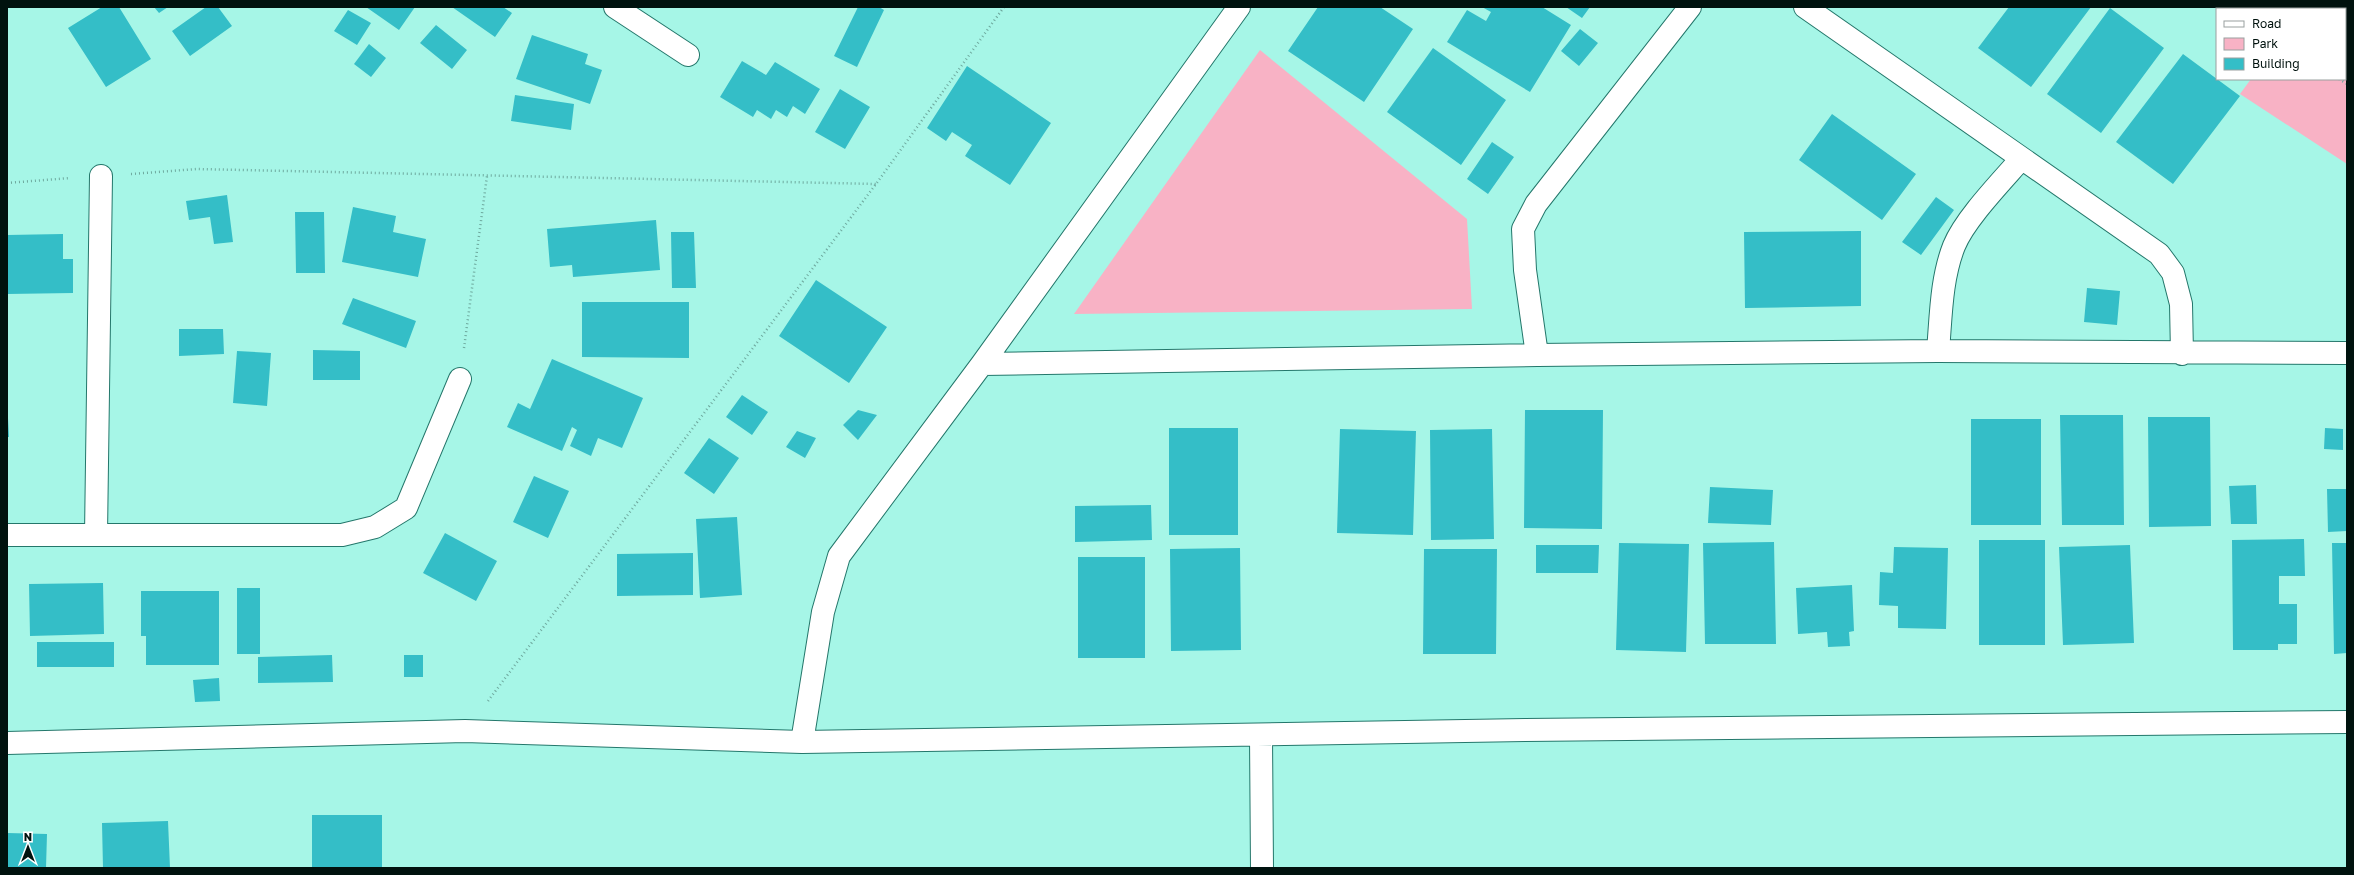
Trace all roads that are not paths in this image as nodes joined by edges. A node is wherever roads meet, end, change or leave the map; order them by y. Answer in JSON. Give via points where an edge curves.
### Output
{"nodes":[{"id":1,"x":615,"y":7,"type":"edge"},
{"id":2,"x":1240,"y":7,"type":"edge"},
{"id":3,"x":1690,"y":7,"type":"edge"},
{"id":4,"x":1805,"y":7,"type":"edge"},
{"id":5,"x":688,"y":55,"type":"dead end"},
{"id":6,"x":2021,"y":159,"type":"junction"},
{"id":7,"x":101,"y":176,"type":"road end"},
{"id":8,"x":1938,"y":351,"type":"junction"},
{"id":9,"x":2347,"y":353,"type":"edge"},
{"id":10,"x":2182,"y":354,"type":"junction"},
{"id":11,"x":1537,"y":355,"type":"junction"},
{"id":12,"x":982,"y":364,"type":"junction"},
{"id":13,"x":460,"y":379,"type":"road end"},
{"id":14,"x":7,"y":535,"type":"edge"},
{"id":15,"x":96,"y":535,"type":"junction"},
{"id":16,"x":2347,"y":722,"type":"edge"},
{"id":17,"x":1262,"y":736,"type":"junction"},
{"id":18,"x":802,"y":742,"type":"junction"},
{"id":19,"x":7,"y":743,"type":"edge"},
{"id":20,"x":1262,"y":868,"type":"edge"}],
"edges":[{"from":1,"to":5,"type":"street"},
{"from":2,"to":12,"type":"street"},
{"from":3,"to":11,"type":"street","via":[[1536,204],[1523,229],[1525,270]]},
{"from":4,"to":6,"type":"street"},
{"from":6,"to":8,"type":"street","via":[[1970,220],[1954,245],[1945,276]]},
{"from":6,"to":10,"type":"street","via":[[2160,254],[2173,273],[2180,304]]},
{"from":7,"to":15,"type":"street"},
{"from":8,"to":10,"type":"street"},
{"from":8,"to":11,"type":"street"},
{"from":9,"to":10,"type":"street"},
{"from":11,"to":12,"type":"street"},
{"from":12,"to":18,"type":"street","via":[[839,556],[823,612]]},
{"from":13,"to":15,"type":"street","via":[[406,508],[375,527],[342,535]]},
{"from":14,"to":15,"type":"street"},
{"from":16,"to":17,"type":"street","via":[[1525,730]]},
{"from":17,"to":18,"type":"street"},
{"from":17,"to":20,"type":"street"},
{"from":18,"to":19,"type":"street","via":[[465,731]]}]}
